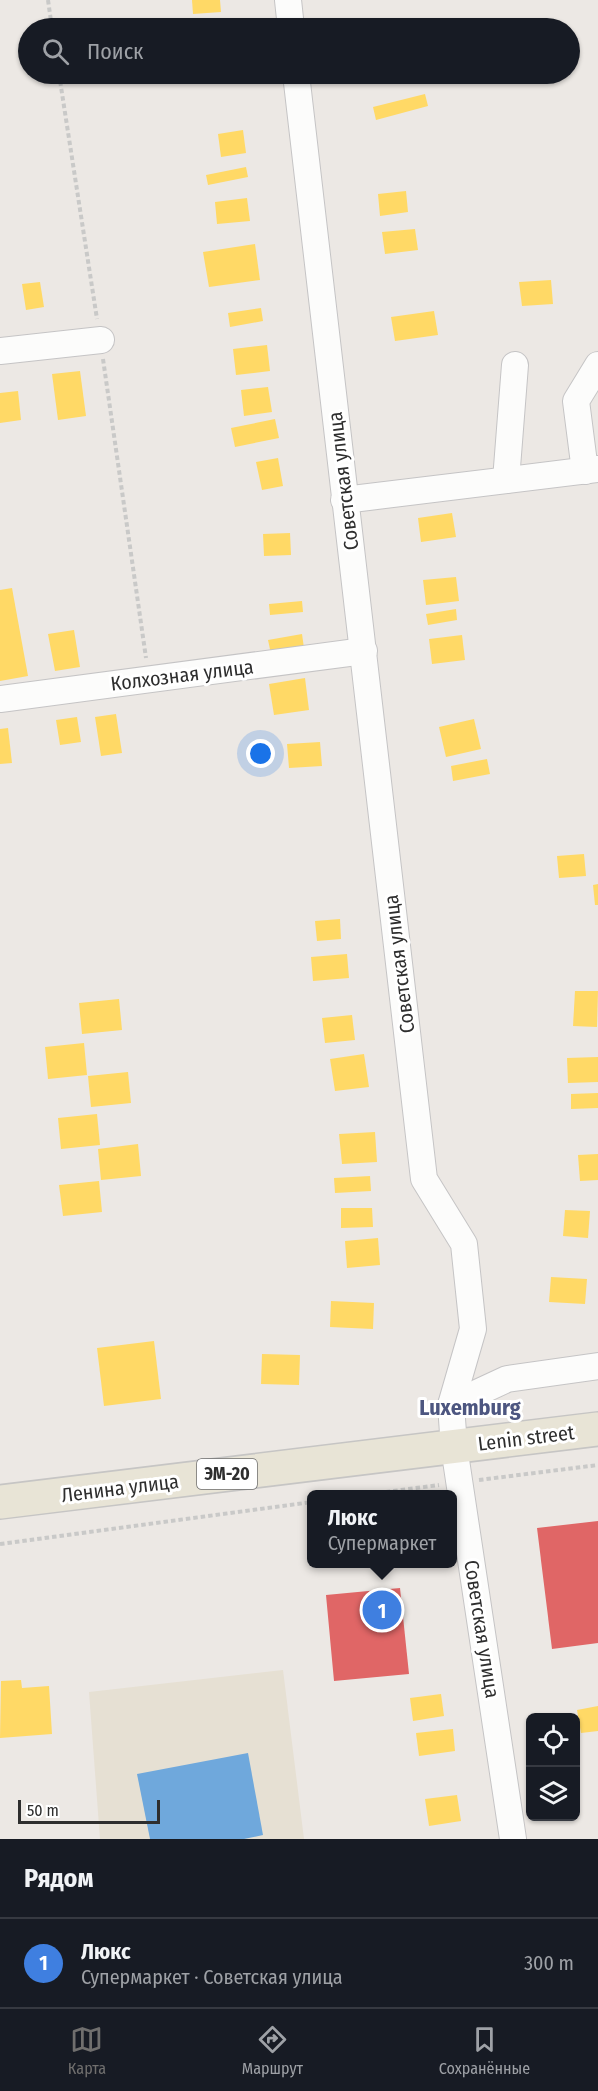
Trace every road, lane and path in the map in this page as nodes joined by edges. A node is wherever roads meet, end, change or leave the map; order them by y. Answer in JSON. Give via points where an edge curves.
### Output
{"nodes":[{"id":1,"x":48,"y":0,"type":"edge"},
{"id":2,"x":288,"y":0,"type":"edge"},
{"id":3,"x":51,"y":18,"type":"edge"},
{"id":4,"x":290,"y":18,"type":"edge"},
{"id":5,"x":61,"y":84,"type":"edge"},
{"id":6,"x":297,"y":84,"type":"edge"},
{"id":7,"x":100,"y":340,"type":"junction"},
{"id":8,"x":0,"y":351,"type":"edge"},
{"id":9,"x":515,"y":365,"type":"dead end"},
{"id":10,"x":598,"y":365,"type":"edge"},
{"id":11,"x":591,"y":470,"type":"edge"},
{"id":12,"x":506,"y":480,"type":"junction"},
{"id":13,"x":344,"y":500,"type":"junction"},
{"id":14,"x":364,"y":651,"type":"junction"},
{"id":15,"x":149,"y":680,"type":"junction"},
{"id":16,"x":0,"y":699,"type":"edge"},
{"id":17,"x":598,"y":1366,"type":"edge"},
{"id":18,"x":451,"y":1405,"type":"junction"},
{"id":19,"x":598,"y":1429,"type":"edge"},
{"id":20,"x":454,"y":1447,"type":"junction"},
{"id":21,"x":598,"y":1465,"type":"edge"},
{"id":22,"x":460,"y":1483,"type":"junction"},
{"id":23,"x":403,"y":1490,"type":"edge"},
{"id":24,"x":0,"y":1503,"type":"edge"},
{"id":25,"x":307,"y":1503,"type":"edge"},
{"id":26,"x":0,"y":1544,"type":"edge"},
{"id":27,"x":513,"y":1839,"type":"edge"}],
"edges":[{"from":1,"to":3,"type":"path"},
{"from":2,"to":4,"type":"street"},
{"from":5,"to":7,"type":"path"},
{"from":6,"to":13,"type":"street","name":"Советская улица"},
{"from":7,"to":8,"type":"street"},
{"from":7,"to":15,"type":"path"},
{"from":9,"to":12,"type":"street"},
{"from":10,"to":11,"type":"street","via":[[576,401]]},
{"from":11,"to":12,"type":"street"},
{"from":12,"to":13,"type":"street"},
{"from":13,"to":14,"type":"street","name":"Советская улица"},
{"from":14,"to":15,"type":"street","name":"Колхозная улица"},
{"from":14,"to":18,"type":"street","name":"Советская улица","via":[[424,1179],[464,1244],[473,1329]]},
{"from":15,"to":16,"type":"street","name":"Колхозная улица"},
{"from":17,"to":18,"type":"street","via":[[507,1379]]},
{"from":18,"to":20,"type":"street","name":"Советская улица"},
{"from":19,"to":20,"type":"main road","name":"Lenin street","number":"ЭМ-20"},
{"from":20,"to":22,"type":"street","name":"Советская улица"},
{"from":20,"to":24,"type":"main road","name":"Ленина улица","number":"ЭМ-20"},
{"from":21,"to":22,"type":"path"},
{"from":22,"to":23,"type":"path"},
{"from":22,"to":27,"type":"street","name":"Советская улица"},
{"from":25,"to":26,"type":"path"}]}
